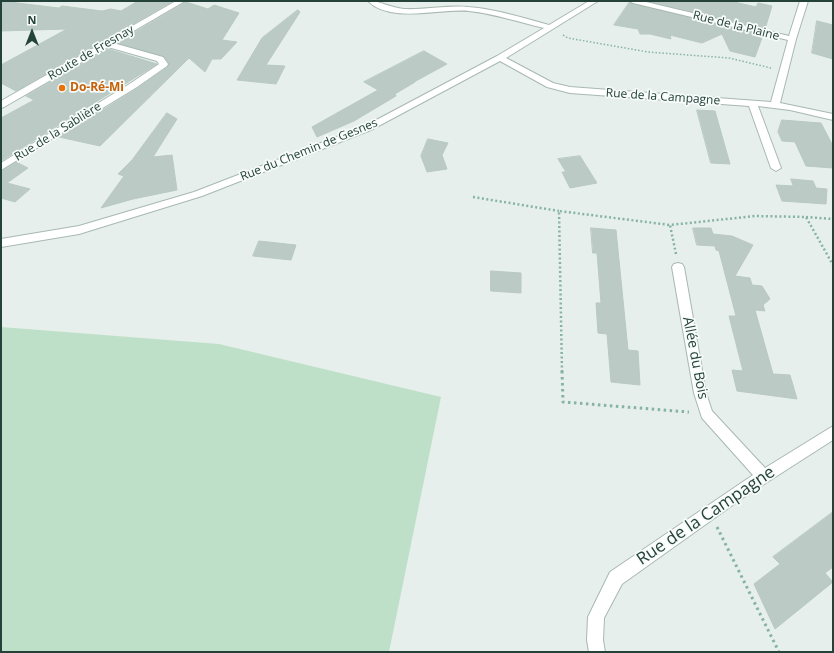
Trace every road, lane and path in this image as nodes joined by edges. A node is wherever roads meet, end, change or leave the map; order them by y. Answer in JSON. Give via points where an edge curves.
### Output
{"nodes":[{"id":1,"x":181,"y":1,"type":"edge"},
{"id":2,"x":372,"y":1,"type":"edge"},
{"id":3,"x":594,"y":1,"type":"edge"},
{"id":4,"x":634,"y":1,"type":"edge"},
{"id":5,"x":804,"y":1,"type":"edge"},
{"id":6,"x":548,"y":27,"type":"junction"},
{"id":7,"x":792,"y":39,"type":"junction"},
{"id":8,"x":107,"y":44,"type":"junction"},
{"id":9,"x":500,"y":58,"type":"junction"},
{"id":10,"x":784,"y":71,"type":"junction"},
{"id":11,"x":752,"y":103,"type":"junction"},
{"id":12,"x":1,"y":105,"type":"edge"},
{"id":13,"x":775,"y":105,"type":"junction"},
{"id":14,"x":833,"y":117,"type":"edge"},
{"id":15,"x":1,"y":167,"type":"edge"},
{"id":16,"x":776,"y":168,"type":"dead end"},
{"id":17,"x":473,"y":197,"type":"dead end"},
{"id":18,"x":559,"y":211,"type":"junction"},
{"id":19,"x":806,"y":217,"type":"junction"},
{"id":20,"x":833,"y":219,"type":"edge"},
{"id":21,"x":670,"y":225,"type":"junction"},
{"id":22,"x":1,"y":243,"type":"edge"},
{"id":23,"x":833,"y":265,"type":"edge"},
{"id":24,"x":678,"y":267,"type":"joint"},
{"id":25,"x":706,"y":414,"type":"junction"},
{"id":26,"x":833,"y":432,"type":"edge"},
{"id":27,"x":763,"y":476,"type":"junction"},
{"id":28,"x":710,"y":512,"type":"junction"},
{"id":29,"x":597,"y":652,"type":"edge"},
{"id":30,"x":779,"y":652,"type":"edge"}],
"edges":[{"from":1,"to":8,"type":"street","name":"Route de Fresnay"},
{"from":2,"to":6,"type":"street","via":[[390,9],[414,12],[443,8],[468,9]]},
{"from":3,"to":6,"type":"street","name":"Rue du Chemin de Gesnes"},
{"from":4,"to":7,"type":"street","name":"Rue de la Plaine"},
{"from":5,"to":7,"type":"street"},
{"from":6,"to":9,"type":"street","name":"Rue du Chemin de Gesnes"},
{"from":6,"to":10,"type":"path","via":[[568,38],[648,52],[729,58]]},
{"from":7,"to":10,"type":"street"},
{"from":8,"to":12,"type":"street","name":"Route de Fresnay"},
{"from":8,"to":15,"type":"street","name":"Rue de la Sablière","via":[[160,59],[164,64]]},
{"from":9,"to":11,"type":"street","name":"Rue de la Campagne","via":[[550,85],[570,90]]},
{"from":9,"to":22,"type":"street","name":"Rue du Chemin de Gesnes","via":[[368,128],[198,194],[79,230]]},
{"from":10,"to":13,"type":"street"},
{"from":11,"to":13,"type":"street","name":"Rue de la Campagne"},
{"from":11,"to":16,"type":"street"},
{"from":13,"to":14,"type":"street","name":"Rue de la Campagne"},
{"from":17,"to":18,"type":"path"},
{"from":18,"to":21,"type":"path"},
{"from":18,"to":25,"type":"path","via":[[563,402]]},
{"from":19,"to":20,"type":"path"},
{"from":19,"to":21,"type":"path","via":[[753,215]]},
{"from":19,"to":23,"type":"path"},
{"from":21,"to":24,"type":"path"},
{"from":24,"to":25,"type":"street","name":"Allée du Bois"},
{"from":25,"to":27,"type":"street","name":"Allée du Bois"},
{"from":26,"to":27,"type":"street","name":"Rue de la Campagne"},
{"from":27,"to":28,"type":"street","name":"Rue de la Campagne"},
{"from":28,"to":29,"type":"street","name":"Rue de la Campagne","via":[[616,578],[596,617]]},
{"from":28,"to":30,"type":"path"}]}
